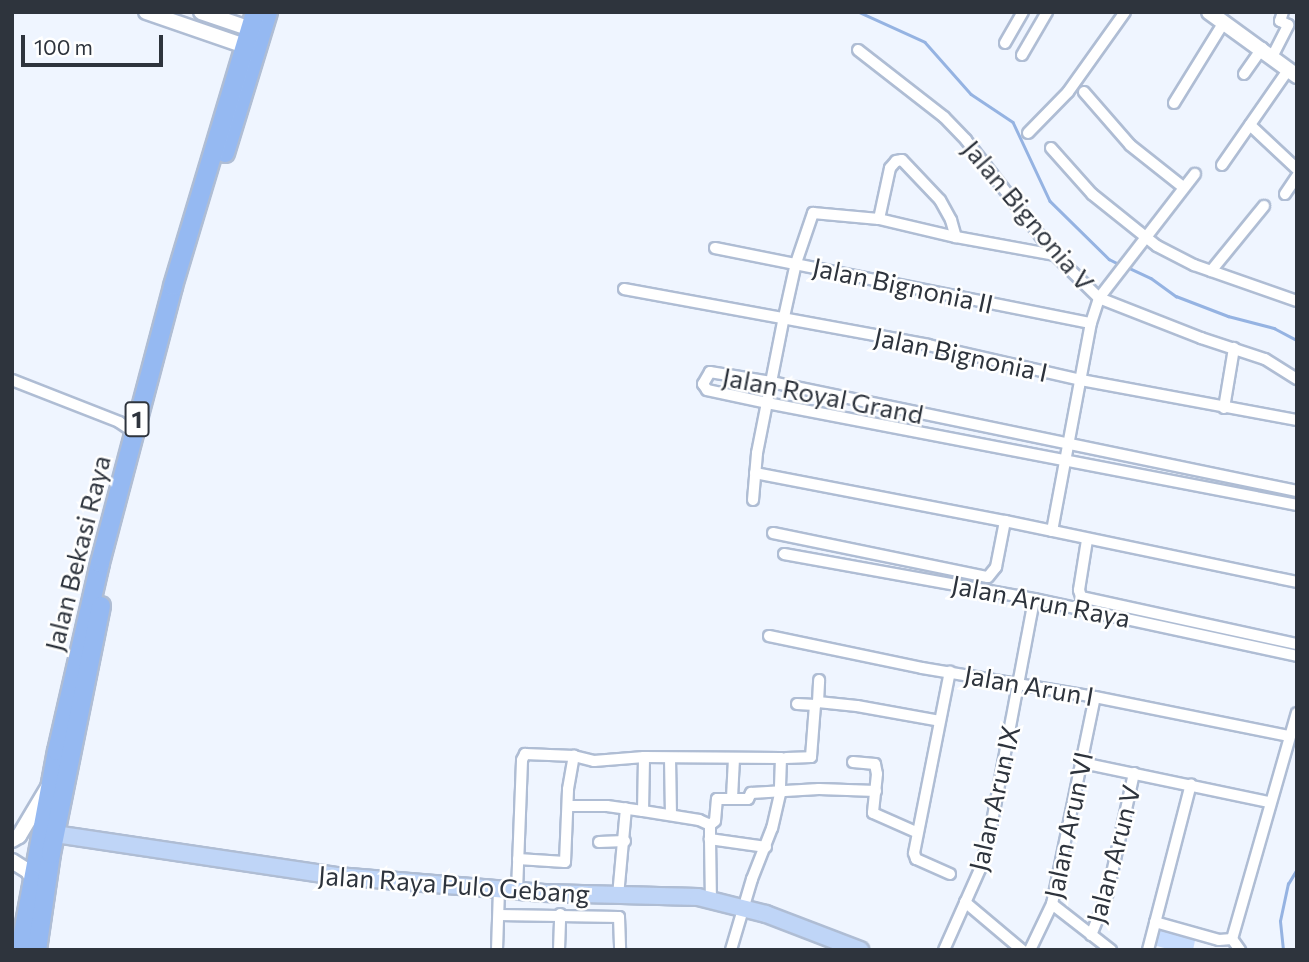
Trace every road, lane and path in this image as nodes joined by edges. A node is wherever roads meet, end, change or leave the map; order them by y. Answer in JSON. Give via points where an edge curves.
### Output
{"nodes":[{"id":1,"x":146,"y":12,"type":"edge"},
{"id":2,"x":201,"y":12,"type":"edge"},
{"id":3,"x":268,"y":12,"type":"edge"},
{"id":4,"x":1023,"y":12,"type":"edge"},
{"id":5,"x":1047,"y":12,"type":"edge"},
{"id":6,"x":1125,"y":12,"type":"edge"},
{"id":7,"x":1209,"y":12,"type":"edge"},
{"id":8,"x":1283,"y":12,"type":"edge"},
{"id":9,"x":1224,"y":22,"type":"junction"},
{"id":10,"x":250,"y":29,"type":"edge"},
{"id":11,"x":1005,"y":43,"type":"dead end"},
{"id":12,"x":858,"y":50,"type":"dead end"},
{"id":13,"x":1267,"y":52,"type":"junction"},
{"id":14,"x":1022,"y":55,"type":"dead end"},
{"id":15,"x":1292,"y":73,"type":"edge"},
{"id":16,"x":1244,"y":74,"type":"dead end"},
{"id":17,"x":1084,"y":92,"type":"dead end"},
{"id":18,"x":1174,"y":103,"type":"dead end"},
{"id":19,"x":1250,"y":125,"type":"junction"},
{"id":20,"x":1028,"y":133,"type":"dead end"},
{"id":21,"x":1051,"y":148,"type":"dead end"},
{"id":22,"x":217,"y":161,"type":"junction"},
{"id":23,"x":1222,"y":165,"type":"dead end"},
{"id":24,"x":1297,"y":169,"type":"edge"},
{"id":25,"x":1195,"y":174,"type":"dead end"},
{"id":26,"x":1297,"y":176,"type":"edge"},
{"id":27,"x":1183,"y":187,"type":"junction"},
{"id":28,"x":1284,"y":194,"type":"dead end"},
{"id":29,"x":1264,"y":206,"type":"dead end"},
{"id":30,"x":879,"y":219,"type":"junction"},
{"id":31,"x":956,"y":237,"type":"junction"},
{"id":32,"x":1144,"y":238,"type":"junction"},
{"id":33,"x":715,"y":247,"type":"dead end"},
{"id":34,"x":1055,"y":255,"type":"junction"},
{"id":35,"x":796,"y":263,"type":"junction"},
{"id":36,"x":1211,"y":271,"type":"junction"},
{"id":37,"x":624,"y":289,"type":"dead end"},
{"id":38,"x":1099,"y":298,"type":"junction"},
{"id":39,"x":1297,"y":301,"type":"edge"},
{"id":40,"x":784,"y":317,"type":"junction"},
{"id":41,"x":1091,"y":323,"type":"junction"},
{"id":42,"x":1234,"y":348,"type":"junction"},
{"id":43,"x":1297,"y":379,"type":"edge"},
{"id":44,"x":12,"y":380,"type":"edge"},
{"id":45,"x":1081,"y":380,"type":"junction"},
{"id":46,"x":771,"y":382,"type":"junction"},
{"id":47,"x":767,"y":403,"type":"junction"},
{"id":48,"x":1224,"y":408,"type":"junction"},
{"id":49,"x":1297,"y":420,"type":"edge"},
{"id":50,"x":134,"y":432,"type":"junction"},
{"id":51,"x":1070,"y":445,"type":"junction"},
{"id":52,"x":1067,"y":460,"type":"junction"},
{"id":53,"x":755,"y":473,"type":"junction"},
{"id":54,"x":1297,"y":491,"type":"edge"},
{"id":55,"x":752,"y":500,"type":"dead end"},
{"id":56,"x":1297,"y":505,"type":"edge"},
{"id":57,"x":1004,"y":521,"type":"junction"},
{"id":58,"x":1052,"y":531,"type":"junction"},
{"id":59,"x":773,"y":533,"type":"dead end"},
{"id":60,"x":1087,"y":540,"type":"junction"},
{"id":61,"x":784,"y":554,"type":"dead end"},
{"id":62,"x":1297,"y":582,"type":"edge"},
{"id":63,"x":1034,"y":599,"type":"junction"},
{"id":64,"x":96,"y":602,"type":"junction"},
{"id":65,"x":769,"y":636,"type":"dead end"},
{"id":66,"x":1297,"y":644,"type":"edge"},
{"id":67,"x":1297,"y":656,"type":"edge"},
{"id":68,"x":950,"y":672,"type":"junction"},
{"id":69,"x":819,"y":680,"type":"dead end"},
{"id":70,"x":1019,"y":682,"type":"junction"},
{"id":71,"x":1094,"y":696,"type":"junction"},
{"id":72,"x":816,"y":703,"type":"junction"},
{"id":73,"x":797,"y":704,"type":"dead end"},
{"id":74,"x":1297,"y":713,"type":"edge"},
{"id":75,"x":940,"y":721,"type":"junction"},
{"id":76,"x":1288,"y":737,"type":"junction"},
{"id":77,"x":574,"y":756,"type":"junction"},
{"id":78,"x":644,"y":757,"type":"junction"},
{"id":79,"x":670,"y":758,"type":"junction"},
{"id":80,"x":734,"y":758,"type":"junction"},
{"id":81,"x":786,"y":758,"type":"dead end"},
{"id":82,"x":853,"y":761,"type":"dead end"},
{"id":83,"x":1082,"y":763,"type":"junction"},
{"id":84,"x":1135,"y":773,"type":"junction"},
{"id":85,"x":51,"y":783,"type":"junction"},
{"id":86,"x":1191,"y":784,"type":"junction"},
{"id":87,"x":876,"y":791,"type":"junction"},
{"id":88,"x":780,"y":794,"type":"junction"},
{"id":89,"x":732,"y":799,"type":"junction"},
{"id":90,"x":1269,"y":802,"type":"junction"},
{"id":91,"x":568,"y":806,"type":"junction"},
{"id":92,"x":626,"y":808,"type":"junction"},
{"id":93,"x":643,"y":811,"type":"junction"},
{"id":94,"x":671,"y":814,"type":"junction"},
{"id":95,"x":710,"y":825,"type":"junction"},
{"id":96,"x":916,"y":831,"type":"junction"},
{"id":97,"x":49,"y":833,"type":"junction"},
{"id":98,"x":710,"y":839,"type":"junction"},
{"id":99,"x":12,"y":840,"type":"edge"},
{"id":100,"x":625,"y":841,"type":"junction"},
{"id":101,"x":599,"y":842,"type":"dead end"},
{"id":102,"x":766,"y":847,"type":"junction"},
{"id":103,"x":518,"y":859,"type":"junction"},
{"id":104,"x":12,"y":861,"type":"edge"},
{"id":105,"x":950,"y":874,"type":"dead end"},
{"id":106,"x":33,"y":880,"type":"junction"},
{"id":107,"x":499,"y":890,"type":"junction"},
{"id":108,"x":517,"y":891,"type":"junction"},
{"id":109,"x":618,"y":896,"type":"junction"},
{"id":110,"x":711,"y":900,"type":"junction"},
{"id":111,"x":965,"y":902,"type":"junction"},
{"id":112,"x":1052,"y":904,"type":"junction"},
{"id":113,"x":744,"y":908,"type":"junction"},
{"id":114,"x":560,"y":914,"type":"junction"},
{"id":115,"x":499,"y":915,"type":"junction"},
{"id":116,"x":1155,"y":922,"type":"junction"},
{"id":117,"x":1091,"y":934,"type":"junction"},
{"id":118,"x":1232,"y":939,"type":"junction"},
{"id":119,"x":19,"y":950,"type":"edge"},
{"id":120,"x":37,"y":950,"type":"edge"},
{"id":121,"x":497,"y":950,"type":"edge"},
{"id":122,"x":559,"y":950,"type":"edge"},
{"id":123,"x":620,"y":950,"type":"edge"},
{"id":124,"x":731,"y":950,"type":"edge"},
{"id":125,"x":860,"y":950,"type":"edge"},
{"id":126,"x":944,"y":950,"type":"edge"},
{"id":127,"x":1022,"y":950,"type":"edge"},
{"id":128,"x":1030,"y":950,"type":"edge"},
{"id":129,"x":1111,"y":950,"type":"edge"},
{"id":130,"x":1148,"y":950,"type":"edge"},
{"id":131,"x":1240,"y":950,"type":"edge"}],
"edges":[{"from":1,"to":10,"type":"street"},
{"from":2,"to":10,"type":"street"},
{"from":3,"to":22,"type":"highway","name":"Jalan Bekasi Raya","number":"1"},
{"from":4,"to":11,"type":"street"},
{"from":5,"to":14,"type":"street"},
{"from":6,"to":20,"type":"street","via":[[1068,92]]},
{"from":7,"to":9,"type":"street"},
{"from":8,"to":13,"type":"street","via":[[1280,21],[1288,25]]},
{"from":9,"to":13,"type":"street"},
{"from":9,"to":18,"type":"street"},
{"from":10,"to":22,"type":"highway","name":"Jalan Bekasi Raya","number":"1"},
{"from":12,"to":34,"type":"street","name":"Jalan Bignonia V","via":[[944,117]]},
{"from":13,"to":15,"type":"street"},
{"from":13,"to":16,"type":"street"},
{"from":15,"to":19,"type":"street"},
{"from":17,"to":27,"type":"street","via":[[1130,145]]},
{"from":19,"to":23,"type":"street"},
{"from":19,"to":24,"type":"street"},
{"from":21,"to":32,"type":"street","via":[[1074,177]]},
{"from":22,"to":50,"type":"highway","name":"Jalan Bekasi Raya","number":"1"},
{"from":22,"to":64,"type":"highway","name":"Jalan Bekasi Raya","number":"1"},
{"from":25,"to":27,"type":"street"},
{"from":26,"to":28,"type":"street"},
{"from":27,"to":32,"type":"street"},
{"from":29,"to":36,"type":"street"},
{"from":30,"to":31,"type":"street"},
{"from":30,"to":31,"type":"street","via":[[890,168],[902,160],[940,200]]},
{"from":30,"to":35,"type":"street","via":[[813,213]]},
{"from":31,"to":34,"type":"street"},
{"from":32,"to":36,"type":"street"},
{"from":32,"to":38,"type":"street"},
{"from":33,"to":35,"type":"street","name":"Jalan Bignonia II"},
{"from":34,"to":38,"type":"street","name":"Jalan Bignonia V"},
{"from":35,"to":40,"type":"street"},
{"from":35,"to":41,"type":"street","name":"Jalan Bignonia II"},
{"from":36,"to":39,"type":"street"},
{"from":37,"to":40,"type":"street","name":"Jalan Bignonia I"},
{"from":38,"to":41,"type":"street"},
{"from":38,"to":42,"type":"street","name":"Jalan Bignonia V"},
{"from":40,"to":45,"type":"street","name":"Jalan Bignonia I"},
{"from":40,"to":46,"type":"street"},
{"from":41,"to":45,"type":"street"},
{"from":42,"to":43,"type":"street","name":"Jalan Bignonia V","via":[[1265,359]]},
{"from":42,"to":48,"type":"street"},
{"from":44,"to":50,"type":"street"},
{"from":45,"to":48,"type":"street","name":"Jalan Bignonia I"},
{"from":45,"to":51,"type":"street"},
{"from":46,"to":47,"type":"street"},
{"from":46,"to":47,"type":"street","name":"Jalan Royal Grand","via":[[710,372],[704,384],[707,390]]},
{"from":46,"to":51,"type":"street","name":"Jalan Royal Grand"},
{"from":47,"to":52,"type":"street","name":"Jalan Royal Grand"},
{"from":47,"to":53,"type":"street"},
{"from":48,"to":49,"type":"street","name":"Jalan Bignonia I"},
{"from":50,"to":64,"type":"highway","name":"Jalan Bekasi Raya","number":"1"},
{"from":51,"to":52,"type":"street"},
{"from":51,"to":54,"type":"street","name":"Jalan Royal Grand"},
{"from":52,"to":56,"type":"street","name":"Jalan Royal Grand"},
{"from":52,"to":58,"type":"street"},
{"from":53,"to":55,"type":"street"},
{"from":53,"to":57,"type":"street"},
{"from":57,"to":58,"type":"street"},
{"from":57,"to":59,"type":"street","via":[[996,567],[988,577]]},
{"from":58,"to":60,"type":"street"},
{"from":60,"to":62,"type":"street"},
{"from":60,"to":66,"type":"street","via":[[1079,590],[1082,597]]},
{"from":61,"to":63,"type":"street","name":"Jalan Arun Raya"},
{"from":63,"to":67,"type":"street","name":"Jalan Arun Raya"},
{"from":63,"to":70,"type":"street","name":"Jalan Arun IX"},
{"from":64,"to":85,"type":"highway","name":"Jalan Bekasi Raya","number":"1"},
{"from":64,"to":97,"type":"highway","name":"Jalan Bekasi Raya","number":"1"},
{"from":65,"to":68,"type":"street","name":"Jalan Arun I"},
{"from":68,"to":70,"type":"street","name":"Jalan Arun I"},
{"from":68,"to":75,"type":"street"},
{"from":69,"to":72,"type":"street"},
{"from":70,"to":71,"type":"street","name":"Jalan Arun I"},
{"from":70,"to":111,"type":"street","name":"Jalan Arun IX","via":[[989,838]]},
{"from":71,"to":76,"type":"street","name":"Jalan Arun I"},
{"from":71,"to":83,"type":"street","name":"Jalan Arun VI"},
{"from":72,"to":73,"type":"street"},
{"from":72,"to":75,"type":"street"},
{"from":72,"to":81,"type":"street","via":[[811,757]]},
{"from":74,"to":76,"type":"street"},
{"from":75,"to":96,"type":"street"},
{"from":76,"to":90,"type":"street"},
{"from":77,"to":78,"type":"street","via":[[594,761]]},
{"from":77,"to":91,"type":"street"},
{"from":77,"to":103,"type":"street","via":[[524,756]]},
{"from":78,"to":79,"type":"street"},
{"from":78,"to":93,"type":"street"},
{"from":79,"to":80,"type":"street"},
{"from":79,"to":94,"type":"street"},
{"from":80,"to":88,"type":"street","via":[[781,758]]},
{"from":80,"to":89,"type":"street"},
{"from":82,"to":87,"type":"street","via":[[876,764]]},
{"from":83,"to":84,"type":"street"},
{"from":83,"to":112,"type":"street","name":"Jalan Arun VI"},
{"from":84,"to":86,"type":"street"},
{"from":84,"to":117,"type":"street","name":"Jalan Arun V","via":[[1107,896]]},
{"from":85,"to":97,"type":"highway","name":"Jalan Bekasi Raya","number":"1"},
{"from":85,"to":99,"type":"street","via":[[19,836]]},
{"from":86,"to":90,"type":"street"},
{"from":86,"to":116,"type":"street"},
{"from":87,"to":88,"type":"street","via":[[819,789]]},
{"from":87,"to":96,"type":"street","via":[[873,813]]},
{"from":88,"to":89,"type":"street","via":[[751,793],[749,799]]},
{"from":88,"to":102,"type":"street"},
{"from":89,"to":95,"type":"street","via":[[717,799],[715,821]]},
{"from":90,"to":118,"type":"street"},
{"from":91,"to":92,"type":"street"},
{"from":91,"to":103,"type":"street","via":[[565,862]]},
{"from":92,"to":93,"type":"street"},
{"from":92,"to":100,"type":"street"},
{"from":93,"to":94,"type":"street"},
{"from":94,"to":95,"type":"street"},
{"from":95,"to":98,"type":"street"},
{"from":96,"to":105,"type":"street","via":[[915,857]]},
{"from":97,"to":106,"type":"highway","name":"Jalan Bekasi Raya","number":"1"},
{"from":97,"to":107,"type":"main road","name":"Jalan Raya Pulo Gebang","via":[[277,869]]},
{"from":97,"to":120,"type":"highway","name":"Jalan Bekasi Raya","number":"1"},
{"from":98,"to":102,"type":"street"},
{"from":98,"to":110,"type":"street"},
{"from":100,"to":101,"type":"street"},
{"from":100,"to":109,"type":"street"},
{"from":102,"to":113,"type":"street"},
{"from":103,"to":108,"type":"street"},
{"from":104,"to":106,"type":"street"},
{"from":106,"to":119,"type":"highway","name":"Jalan Bekasi Raya","number":"1"},
{"from":107,"to":108,"type":"main road","name":"Jalan Raya Pulo Gebang"},
{"from":107,"to":115,"type":"street"},
{"from":108,"to":109,"type":"main road","name":"Jalan Raya Pulo Gebang"},
{"from":109,"to":110,"type":"main road","name":"Jalan Raya Pulo Gebang"},
{"from":110,"to":113,"type":"main road","name":"Jalan Raya Pulo Gebang"},
{"from":111,"to":126,"type":"street","name":"Jalan Arun IX"},
{"from":111,"to":127,"type":"street"},
{"from":112,"to":117,"type":"street"},
{"from":112,"to":128,"type":"street","name":"Jalan Arun VI"},
{"from":113,"to":124,"type":"street"},
{"from":113,"to":125,"type":"main road","name":"Jalan Raya Pulo Gebang"},
{"from":114,"to":115,"type":"street"},
{"from":114,"to":122,"type":"street"},
{"from":114,"to":123,"type":"street","via":[[621,920]]},
{"from":115,"to":121,"type":"street"},
{"from":116,"to":118,"type":"street","via":[[1219,940]]},
{"from":116,"to":130,"type":"street"},
{"from":117,"to":129,"type":"street"},
{"from":118,"to":131,"type":"street"}]}
